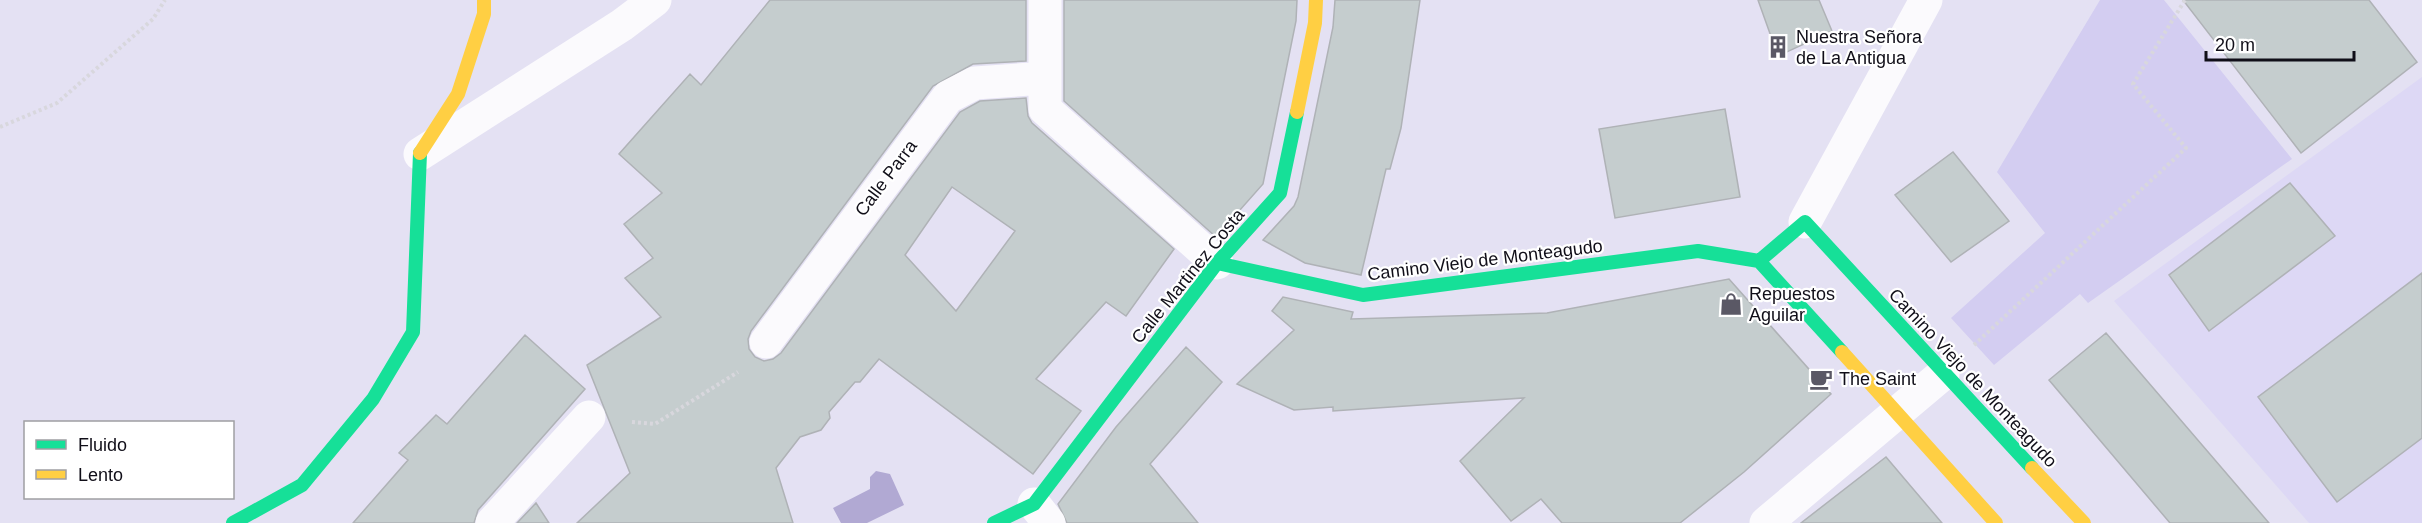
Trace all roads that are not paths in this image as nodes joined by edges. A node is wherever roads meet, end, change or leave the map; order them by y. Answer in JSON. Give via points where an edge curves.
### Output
{"nodes":[{"id":1,"x":484,"y":0,"type":"edge"},
{"id":2,"x":655,"y":0,"type":"edge"},
{"id":3,"x":1046,"y":0,"type":"edge"},
{"id":4,"x":1316,"y":0,"type":"edge"},
{"id":5,"x":1926,"y":0,"type":"edge"},
{"id":6,"x":1045,"y":78,"type":"junction"},
{"id":7,"x":420,"y":154,"type":"junction"},
{"id":8,"x":1805,"y":222,"type":"junction"},
{"id":9,"x":1759,"y":261,"type":"junction"},
{"id":10,"x":1216,"y":263,"type":"junction"},
{"id":11,"x":766,"y":342,"type":"road end"},
{"id":12,"x":1942,"y":374,"type":"junction"},
{"id":13,"x":1898,"y":412,"type":"junction"},
{"id":14,"x":589,"y":417,"type":"dead end"},
{"id":15,"x":1042,"y":514,"type":"edge"},
{"id":16,"x":233,"y":523,"type":"edge"},
{"id":17,"x":492,"y":523,"type":"edge"},
{"id":18,"x":994,"y":523,"type":"edge"},
{"id":19,"x":1766,"y":523,"type":"edge"},
{"id":20,"x":1996,"y":523,"type":"edge"},
{"id":21,"x":2084,"y":523,"type":"edge"}],
"edges":[{"from":1,"to":7,"type":"street","via":[[484,14],[458,94]]},
{"from":2,"to":7,"type":"street"},
{"from":3,"to":6,"type":"street"},
{"from":4,"to":10,"type":"street","name":"Calle Martinez Costa","via":[[1315,23],[1280,193]]},
{"from":5,"to":8,"type":"street"},
{"from":6,"to":10,"type":"street","via":[[1045,109]]},
{"from":6,"to":11,"type":"street","name":"Calle Parra","via":[[975,83],[948,97]]},
{"from":7,"to":16,"type":"street","via":[[413,332],[373,399],[302,486]]},
{"from":8,"to":9,"type":"street"},
{"from":8,"to":12,"type":"street","name":"Camino Viejo de Monteagudo"},
{"from":9,"to":10,"type":"street","name":"Camino Viejo de Monteagudo","via":[[1698,251],[1363,294]]},
{"from":9,"to":13,"type":"street"},
{"from":10,"to":15,"type":"street","name":"Calle Martinez Costa"},
{"from":12,"to":13,"type":"street"},
{"from":12,"to":21,"type":"street","name":"Camino Viejo de Monteagudo"},
{"from":13,"to":19,"type":"street"},
{"from":13,"to":20,"type":"street"},
{"from":14,"to":17,"type":"street"},
{"from":15,"to":18,"type":"street","name":"Calle Martinez Costa"}]}
